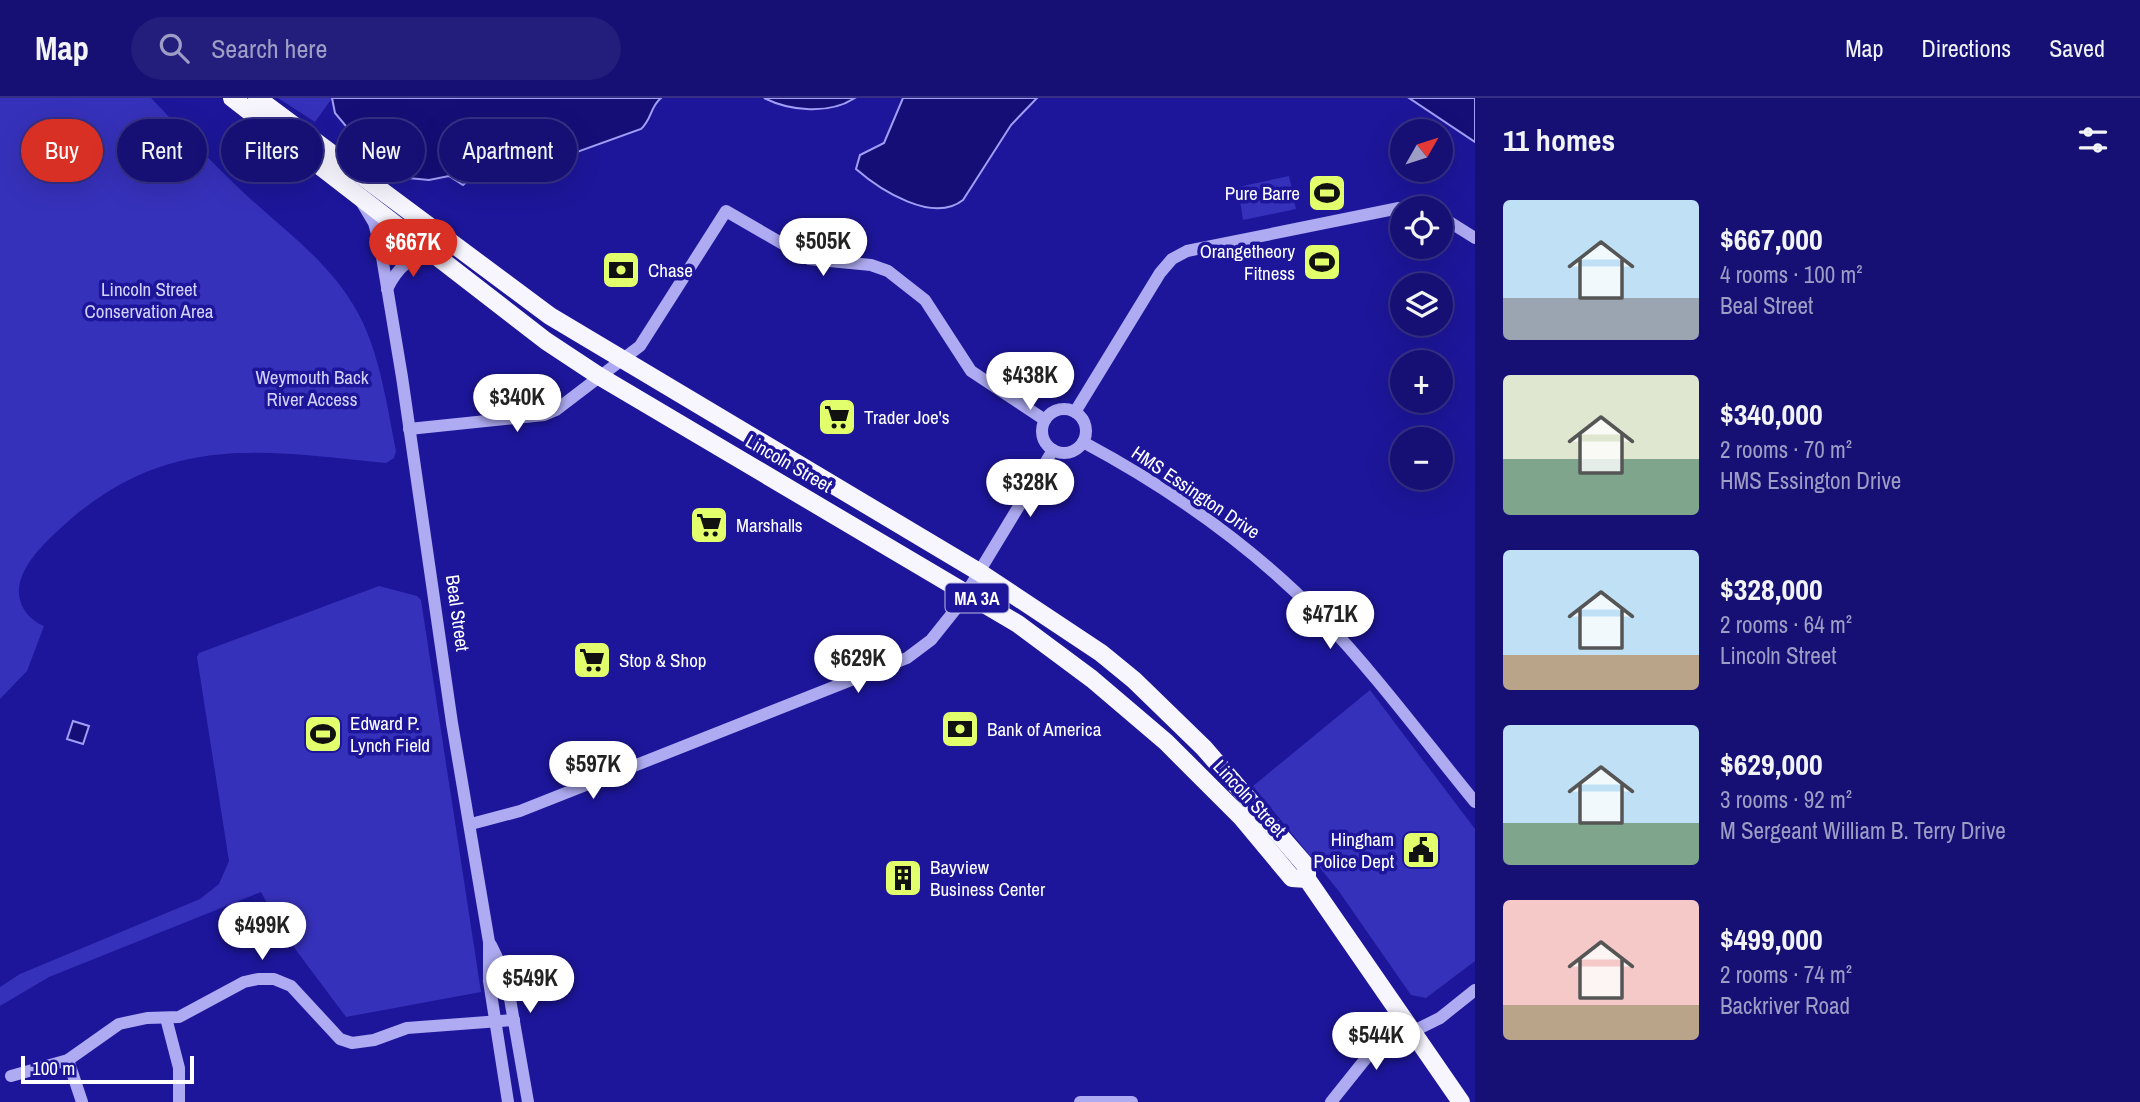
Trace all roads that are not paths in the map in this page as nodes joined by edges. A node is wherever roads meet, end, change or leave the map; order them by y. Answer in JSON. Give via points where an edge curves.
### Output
{"nodes":[{"id":1,"x":232,"y":98,"type":"edge"},
{"id":2,"x":257,"y":98,"type":"edge"},
{"id":3,"x":356,"y":194,"type":"junction"},
{"id":4,"x":1390,"y":210,"type":"edge"},
{"id":5,"x":1453,"y":224,"type":"edge"},
{"id":6,"x":1475,"y":238,"type":"edge"},
{"id":7,"x":434,"y":256,"type":"junction"},
{"id":8,"x":387,"y":289,"type":"junction"},
{"id":9,"x":620,"y":361,"type":"junction"},
{"id":10,"x":599,"y":376,"type":"junction"},
{"id":11,"x":1075,"y":412,"type":"junction"},
{"id":12,"x":1045,"y":420,"type":"junction"},
{"id":13,"x":409,"y":429,"type":"junction"},
{"id":14,"x":1083,"y":442,"type":"junction"},
{"id":15,"x":1053,"y":450,"type":"junction"},
{"id":16,"x":979,"y":572,"type":"junction"},
{"id":17,"x":967,"y":592,"type":"junction"},
{"id":18,"x":1475,"y":802,"type":"edge"},
{"id":19,"x":471,"y":824,"type":"junction"},
{"id":20,"x":1307,"y":879,"type":"junction"},
{"id":21,"x":489,"y":942,"type":"junction"},
{"id":22,"x":1475,"y":990,"type":"edge"},
{"id":23,"x":166,"y":1018,"type":"junction"},
{"id":24,"x":514,"y":1020,"type":"junction"},
{"id":25,"x":495,"y":1021,"type":"junction"},
{"id":26,"x":1412,"y":1031,"type":"junction"},
{"id":27,"x":68,"y":1060,"type":"junction"},
{"id":28,"x":11,"y":1076,"type":"dead end"},
{"id":29,"x":82,"y":1102,"type":"edge"},
{"id":30,"x":179,"y":1102,"type":"edge"},
{"id":31,"x":508,"y":1102,"type":"edge"},
{"id":32,"x":527,"y":1102,"type":"edge"},
{"id":33,"x":1080,"y":1102,"type":"edge"},
{"id":34,"x":1132,"y":1102,"type":"edge"},
{"id":35,"x":1331,"y":1102,"type":"edge"},
{"id":36,"x":1461,"y":1102,"type":"edge"}],
"edges":[{"from":1,"to":3,"type":"main road","name":"Lincoln Street","number":"MA 3A"},
{"from":2,"to":9,"type":"main road","name":"Lincoln Street","number":"MA 3A","via":[[520,295]]},
{"from":3,"to":7,"type":"main road","name":"Lincoln Street","number":"MA 3A"},
{"from":3,"to":8,"type":"street","name":"Beal Street","via":[[374,223]]},
{"from":4,"to":11,"type":"street","via":[[1187,251],[1172,260]]},
{"from":5,"to":6,"type":"street"},
{"from":7,"to":8,"type":"street","via":[[415,257],[406,263]]},
{"from":7,"to":10,"type":"main road","name":"Lincoln Street","number":"MA 3A"},
{"from":8,"to":13,"type":"street","name":"Beal Street"},
{"from":9,"to":10,"type":"street"},
{"from":9,"to":12,"type":"street","via":[[640,346],[726,211],[809,259],[888,271],[925,300],[971,371]]},
{"from":9,"to":16,"type":"main road","name":"Lincoln Street","number":"MA 3A"},
{"from":10,"to":13,"type":"street","via":[[544,415]]},
{"from":10,"to":17,"type":"main road","name":"Lincoln Street","number":"MA 3A"},
{"from":11,"to":12,"type":"street","via":[[1055,411]]},
{"from":11,"to":14,"type":"street","via":[[1084,424]]},
{"from":12,"to":15,"type":"street","via":[[1044,440]]},
{"from":13,"to":19,"type":"street","name":"Beal Street"},
{"from":14,"to":15,"type":"street","via":[[1068,452]]},
{"from":14,"to":18,"type":"street","name":"HMS Essington Drive","via":[[1195,510],[1288,585],[1342,639]]},
{"from":15,"to":16,"type":"street"},
{"from":16,"to":17,"type":"street"},
{"from":16,"to":20,"type":"main road","name":"Lincoln Street","number":"MA 3A","via":[[1068,629],[1152,697],[1279,831],[1307,867]]},
{"from":17,"to":19,"type":"street","via":[[931,640],[907,658],[542,802]]},
{"from":17,"to":20,"type":"main road","name":"Lincoln Street","number":"MA 3A","via":[[1017,624],[1128,709],[1233,808],[1292,878]]},
{"from":19,"to":21,"type":"street","name":"Beal Street"},
{"from":20,"to":26,"type":"main road","name":"Lincoln Street","number":"MA 3A"},
{"from":21,"to":24,"type":"street","name":"Beal Street","via":[[506,976]]},
{"from":21,"to":25,"type":"street","name":"Beal Street"},
{"from":22,"to":26,"type":"street","via":[[1440,1018]]},
{"from":23,"to":25,"type":"street","via":[[194,1012],[244,982],[274,979],[291,986],[340,1038],[352,1043],[407,1028]]},
{"from":23,"to":27,"type":"street","via":[[119,1024]]},
{"from":23,"to":30,"type":"street","via":[[179,1068]]},
{"from":24,"to":25,"type":"street"},
{"from":24,"to":32,"type":"street","name":"Beal Street"},
{"from":25,"to":31,"type":"street","name":"Beal Street"},
{"from":26,"to":35,"type":"street","via":[[1367,1057]]},
{"from":26,"to":36,"type":"main road","name":"Lincoln Street","number":"MA 3A"},
{"from":27,"to":28,"type":"street"},
{"from":27,"to":29,"type":"street"},
{"from":33,"to":34,"type":"street"}]}
